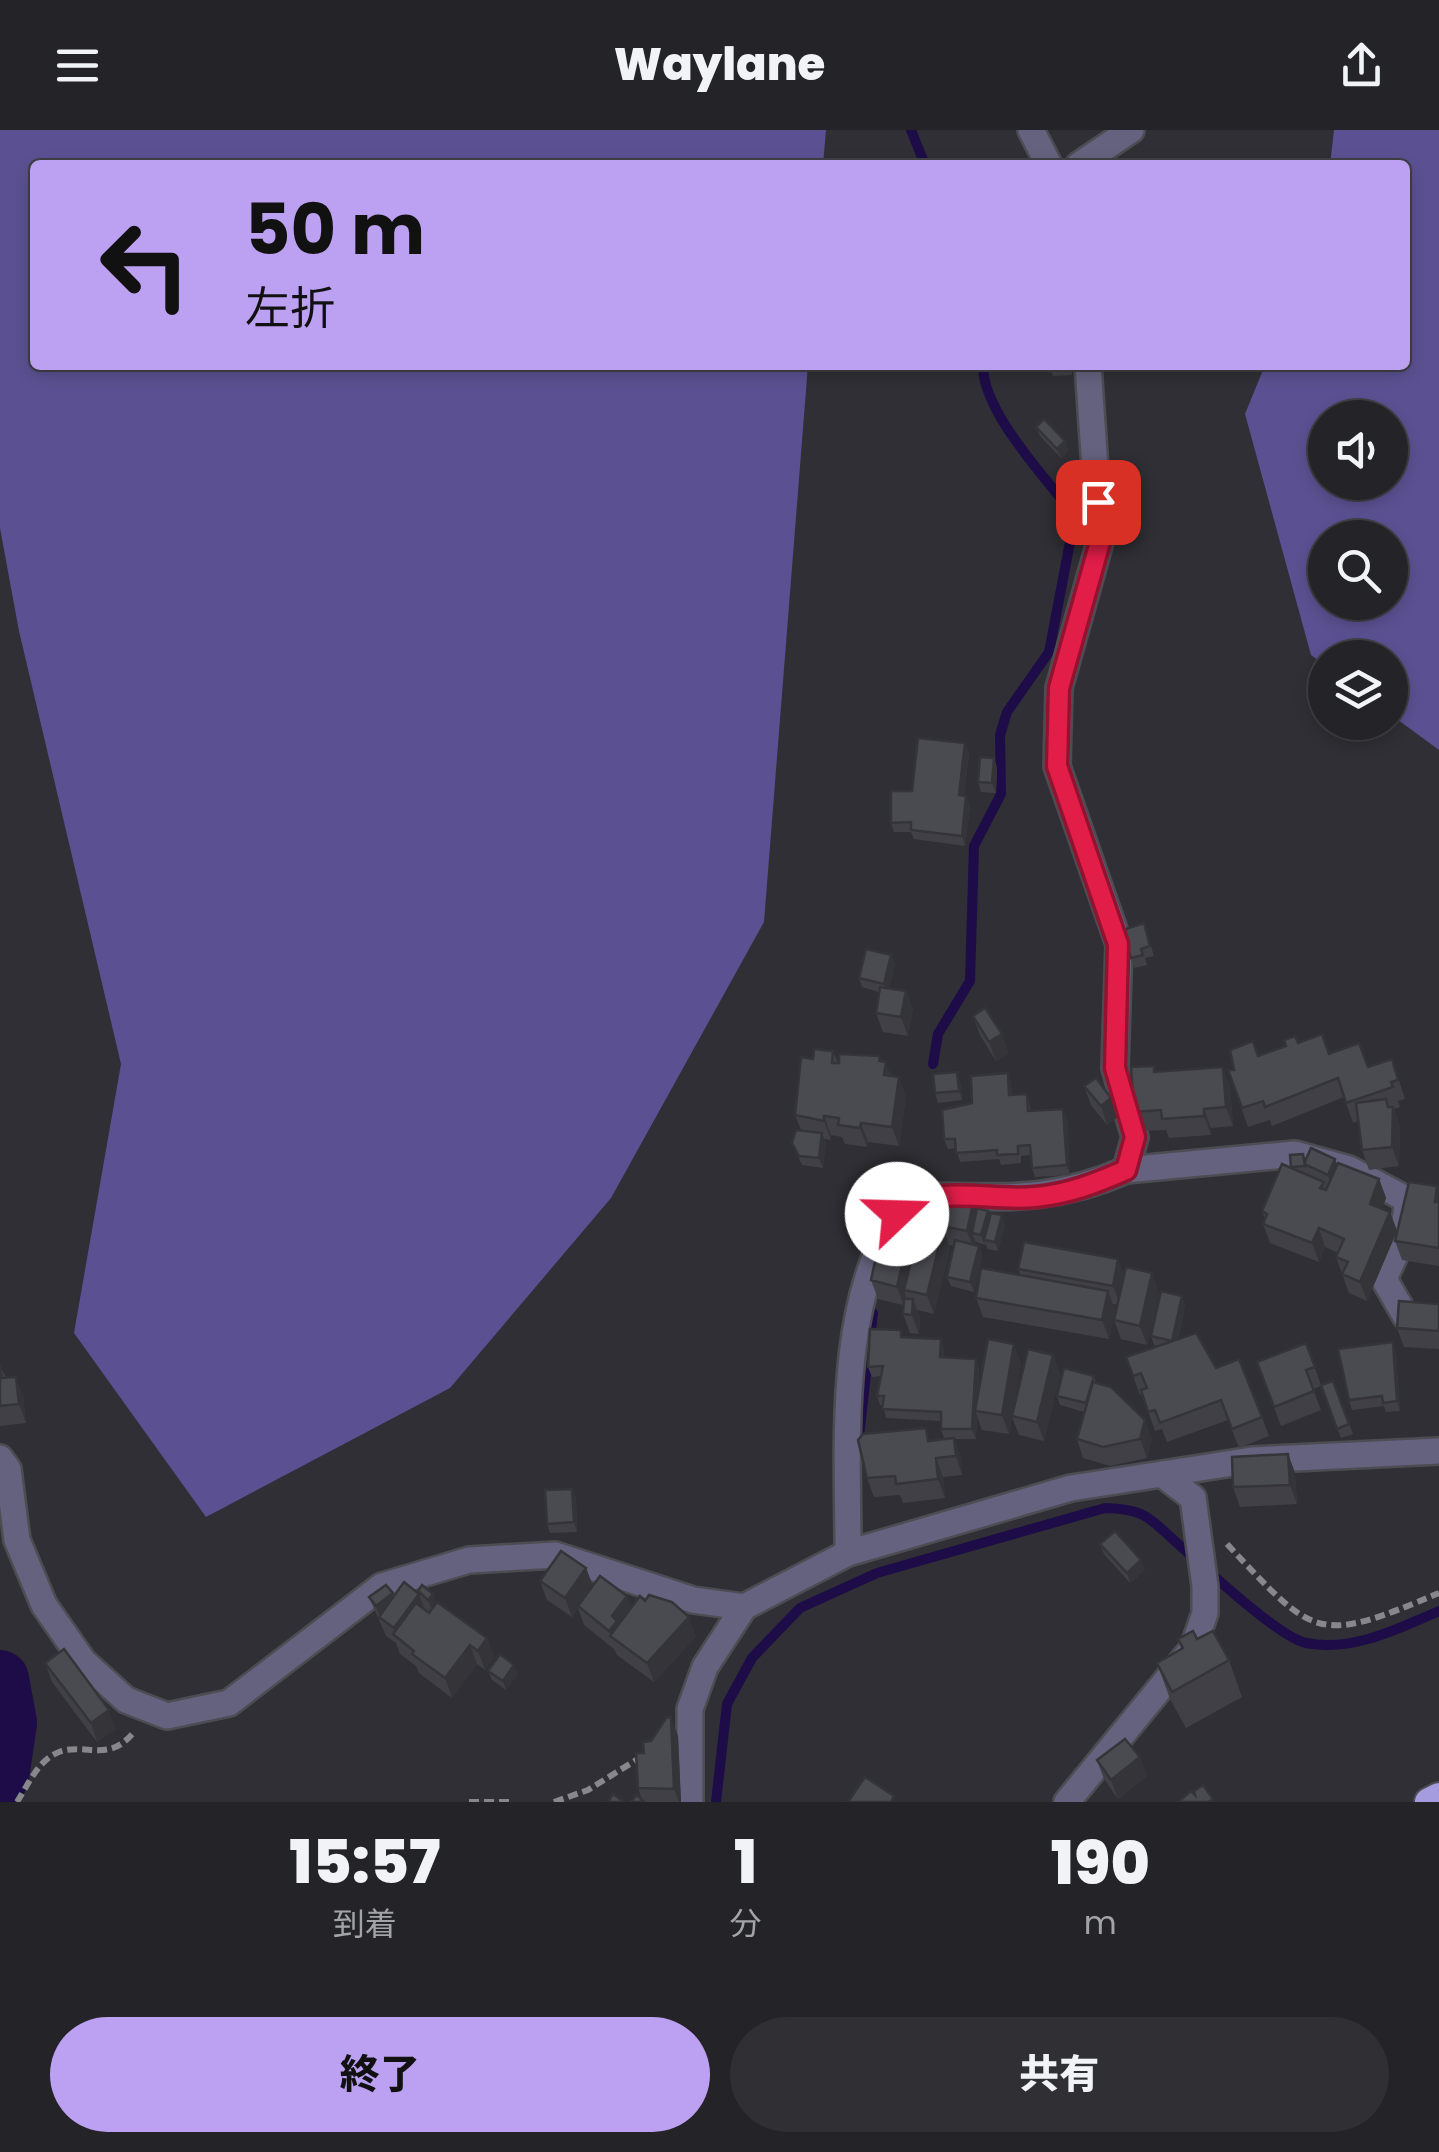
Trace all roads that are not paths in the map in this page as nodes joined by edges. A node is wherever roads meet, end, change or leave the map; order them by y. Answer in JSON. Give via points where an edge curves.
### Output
{"nodes":[{"id":1,"x":1031,"y":130,"type":"edge"},
{"id":2,"x":1131,"y":130,"type":"edge"},
{"id":3,"x":1047,"y":160,"type":"edge"},
{"id":4,"x":1086,"y":160,"type":"edge"},
{"id":5,"x":1088,"y":370,"type":"edge"},
{"id":6,"x":1126,"y":1170,"type":"junction"},
{"id":7,"x":1439,"y":1320,"type":"edge"},
{"id":8,"x":1439,"y":1451,"type":"edge"},
{"id":9,"x":0,"y":1458,"type":"edge"},
{"id":10,"x":1162,"y":1474,"type":"junction"},
{"id":11,"x":848,"y":1553,"type":"junction"},
{"id":12,"x":744,"y":1607,"type":"junction"},
{"id":13,"x":1439,"y":1797,"type":"edge"},
{"id":14,"x":690,"y":1802,"type":"edge"},
{"id":15,"x":1068,"y":1802,"type":"edge"},
{"id":16,"x":1428,"y":1802,"type":"edge"}],
"edges":[{"from":1,"to":3,"type":"street"},
{"from":2,"to":4,"type":"street"},
{"from":5,"to":6,"type":"street","via":[[1100,542],[1059,688],[1057,766],[1118,944],[1115,1068],[1135,1137]]},
{"from":6,"to":7,"type":"street","via":[[1295,1154],[1349,1170],[1408,1200],[1402,1240],[1384,1279],[1406,1317]]},
{"from":6,"to":11,"type":"street","via":[[1084,1189],[1033,1198],[926,1196],[897,1214],[881,1239],[859,1308],[848,1421]]},
{"from":8,"to":10,"type":"street","via":[[1252,1460]]},
{"from":9,"to":12,"type":"street","via":[[8,1469],[17,1540],[44,1605],[83,1660],[126,1700],[167,1716],[229,1703],[382,1586],[470,1560],[555,1555],[694,1600]]},
{"from":10,"to":11,"type":"street","via":[[1071,1488]]},
{"from":10,"to":15,"type":"street","via":[[1193,1498],[1205,1613],[1193,1648]]},
{"from":11,"to":12,"type":"street"},
{"from":12,"to":14,"type":"street","via":[[705,1668],[690,1709]]},
{"from":13,"to":16,"type":"highway"}]}
